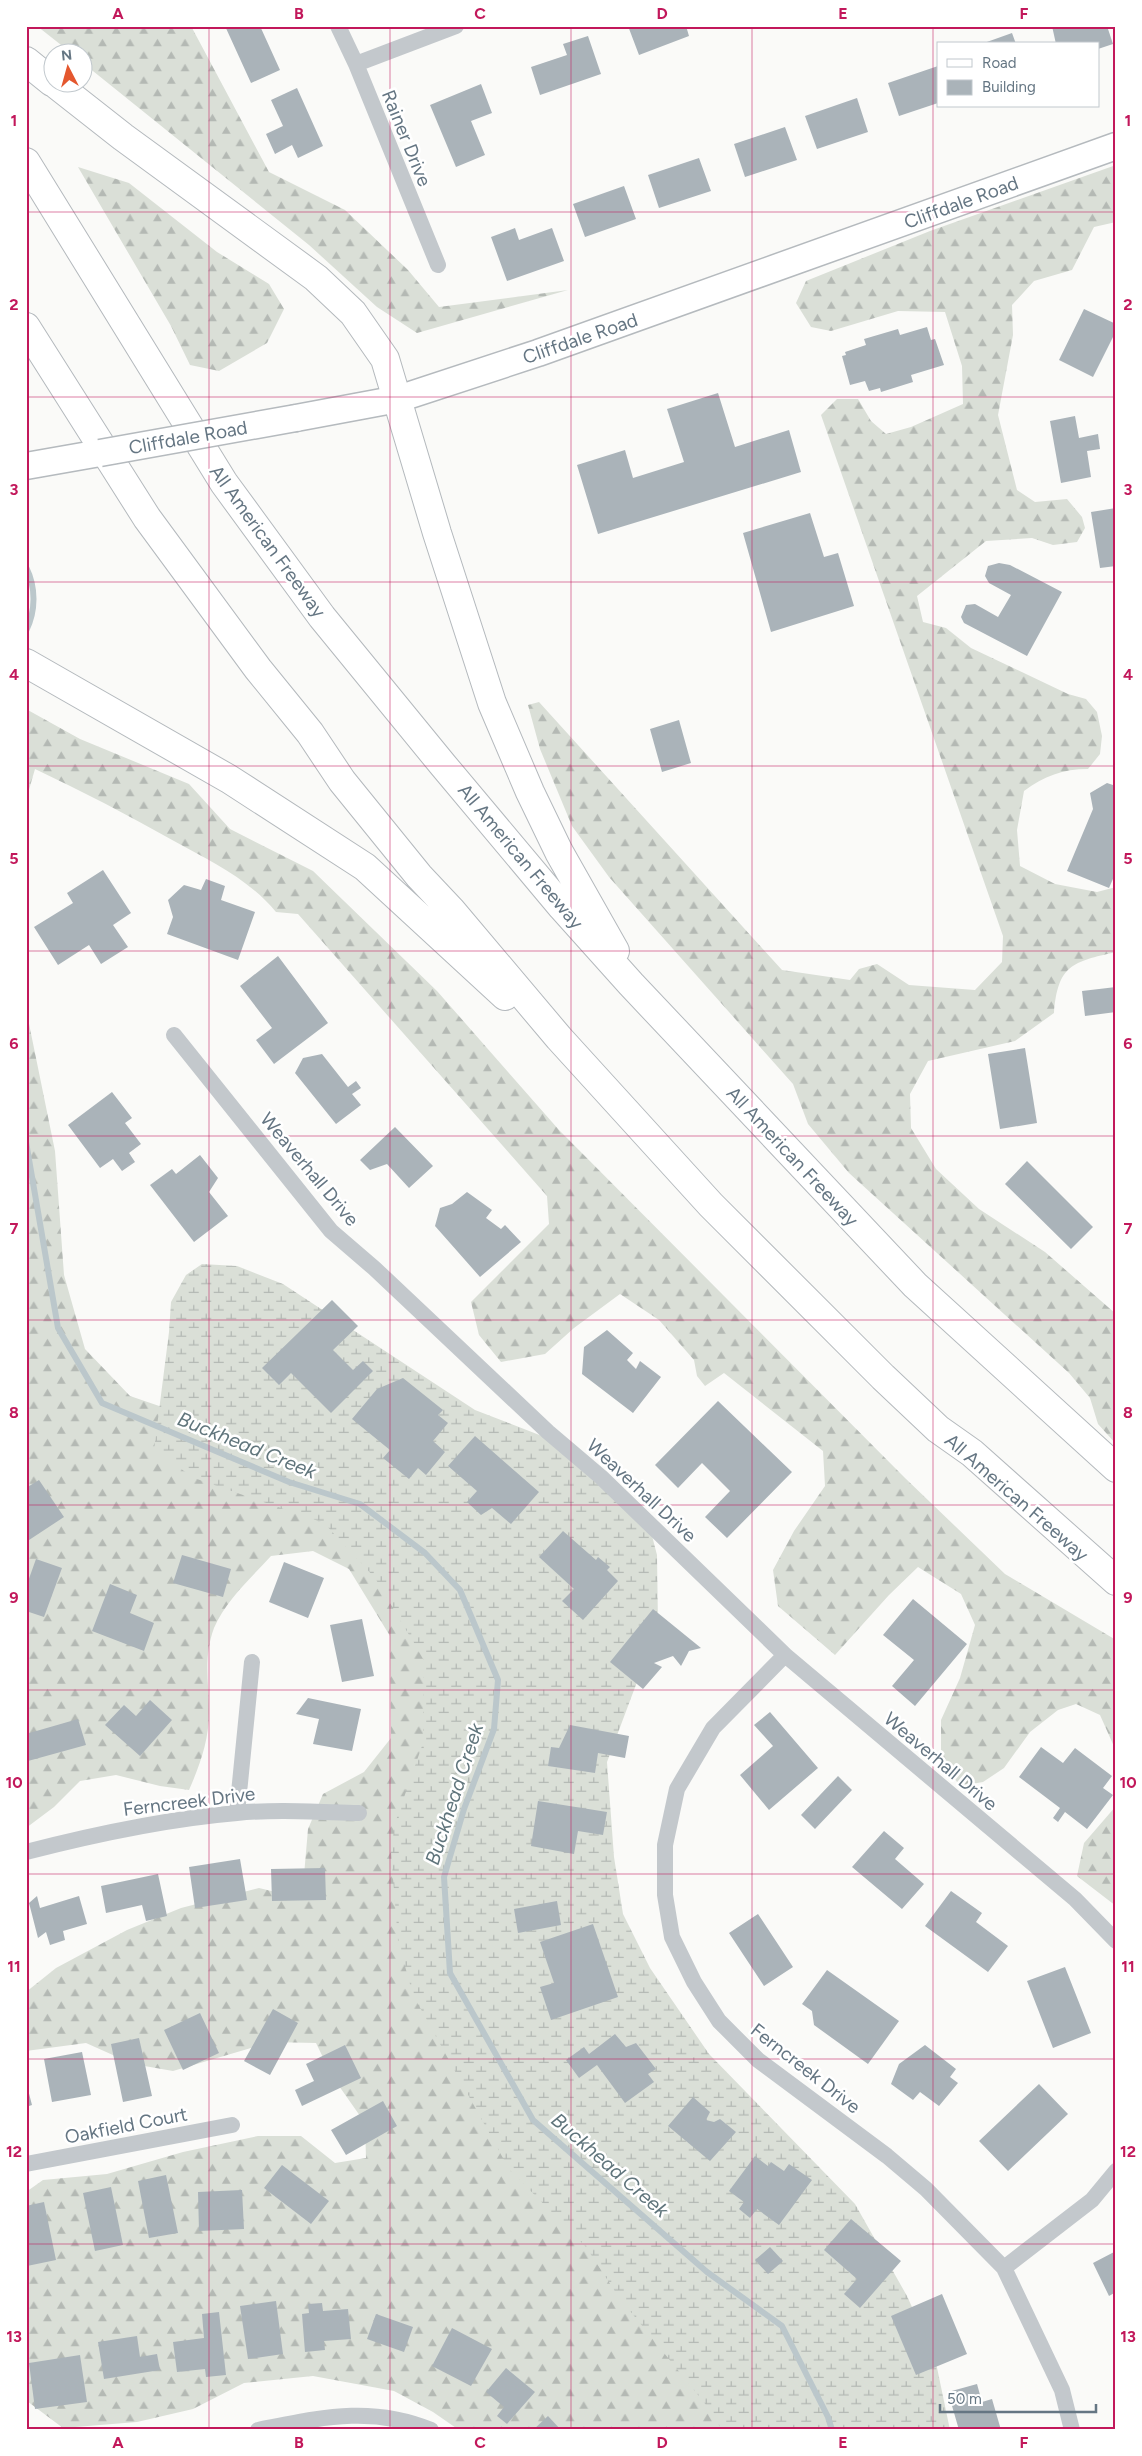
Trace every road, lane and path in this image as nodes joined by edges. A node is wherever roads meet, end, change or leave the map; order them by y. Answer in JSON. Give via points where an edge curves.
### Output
{"nodes":[{"id":1,"x":338,"y":26,"type":"edge"},
{"id":2,"x":456,"y":26,"type":"edge"},
{"id":3,"x":26,"y":61,"type":"edge"},
{"id":4,"x":356,"y":64,"type":"junction"},
{"id":5,"x":42,"y":73,"type":"edge"},
{"id":6,"x":66,"y":92,"type":"edge"},
{"id":7,"x":1116,"y":146,"type":"edge"},
{"id":8,"x":26,"y":162,"type":"edge"},
{"id":9,"x":438,"y":265,"type":"dead end"},
{"id":10,"x":26,"y":328,"type":"edge"},
{"id":11,"x":398,"y":400,"type":"junction"},
{"id":12,"x":26,"y":466,"type":"edge"},
{"id":13,"x":26,"y":663,"type":"edge"},
{"id":14,"x":631,"y":984,"type":"junction"},
{"id":15,"x":174,"y":1035,"type":"dead end"},
{"id":16,"x":559,"y":1038,"type":"junction"},
{"id":17,"x":1116,"y":1468,"type":"edge"},
{"id":18,"x":1116,"y":1580,"type":"edge"},
{"id":19,"x":785,"y":1655,"type":"junction"},
{"id":20,"x":252,"y":1662,"type":"dead end"},
{"id":21,"x":237,"y":1813,"type":"junction"},
{"id":22,"x":359,"y":1813,"type":"dead end"},
{"id":23,"x":26,"y":1852,"type":"edge"},
{"id":24,"x":1116,"y":1941,"type":"edge"},
{"id":25,"x":232,"y":2125,"type":"dead end"},
{"id":26,"x":26,"y":2164,"type":"edge"},
{"id":27,"x":1116,"y":2172,"type":"edge"},
{"id":28,"x":1004,"y":2268,"type":"junction"},
{"id":29,"x":258,"y":2430,"type":"edge"},
{"id":30,"x":431,"y":2430,"type":"edge"},
{"id":31,"x":1072,"y":2430,"type":"edge"}],
"edges":[{"from":1,"to":4,"type":"street","name":"Rainer Drive"},
{"from":2,"to":4,"type":"street"},
{"from":3,"to":5,"type":"highway"},
{"from":4,"to":9,"type":"street","name":"Rainer Drive"},
{"from":6,"to":11,"type":"highway","via":[[316,278],[353,313],[385,359]]},
{"from":7,"to":11,"type":"main road","name":"Cliffdale Road"},
{"from":8,"to":14,"type":"highway","name":"All American Freeway","via":[[224,484],[382,691],[562,907]]},
{"from":10,"to":16,"type":"highway","name":"All American Freeway","via":[[147,518],[310,733],[342,781]]},
{"from":11,"to":12,"type":"main road","name":"Cliffdale Road","bridge":true},
{"from":11,"to":14,"type":"highway","via":[[492,703],[555,843],[602,924]]},
{"from":13,"to":16,"type":"highway","via":[[229,779],[365,867],[498,990]]},
{"from":14,"to":17,"type":"highway","name":"All American Freeway","via":[[914,1285]]},
{"from":15,"to":19,"type":"street","name":"Weaverhall Drive","via":[[331,1231],[601,1477]]},
{"from":16,"to":18,"type":"highway","name":"All American Freeway","via":[[711,1205],[883,1378],[938,1429],[972,1453]]},
{"from":19,"to":24,"type":"street","name":"Weaverhall Drive","via":[[1075,1899]]},
{"from":19,"to":28,"type":"street","name":"Ferncreek Drive","via":[[713,1728],[677,1789],[665,1845],[665,1895],[672,1936],[694,1982],[718,2021],[758,2060],[926,2189]]},
{"from":20,"to":21,"type":"street"},
{"from":21,"to":22,"type":"street","name":"Ferncreek Drive"},
{"from":21,"to":23,"type":"street","name":"Ferncreek Drive","via":[[114,1831]]},
{"from":25,"to":26,"type":"street","name":"Oakfield Court"},
{"from":27,"to":28,"type":"street","via":[[1092,2200]]},
{"from":28,"to":31,"type":"street","name":"Ferncreek Drive","via":[[1062,2390]]},
{"from":29,"to":30,"type":"street","via":[[346,2414],[389,2417]]}]}
